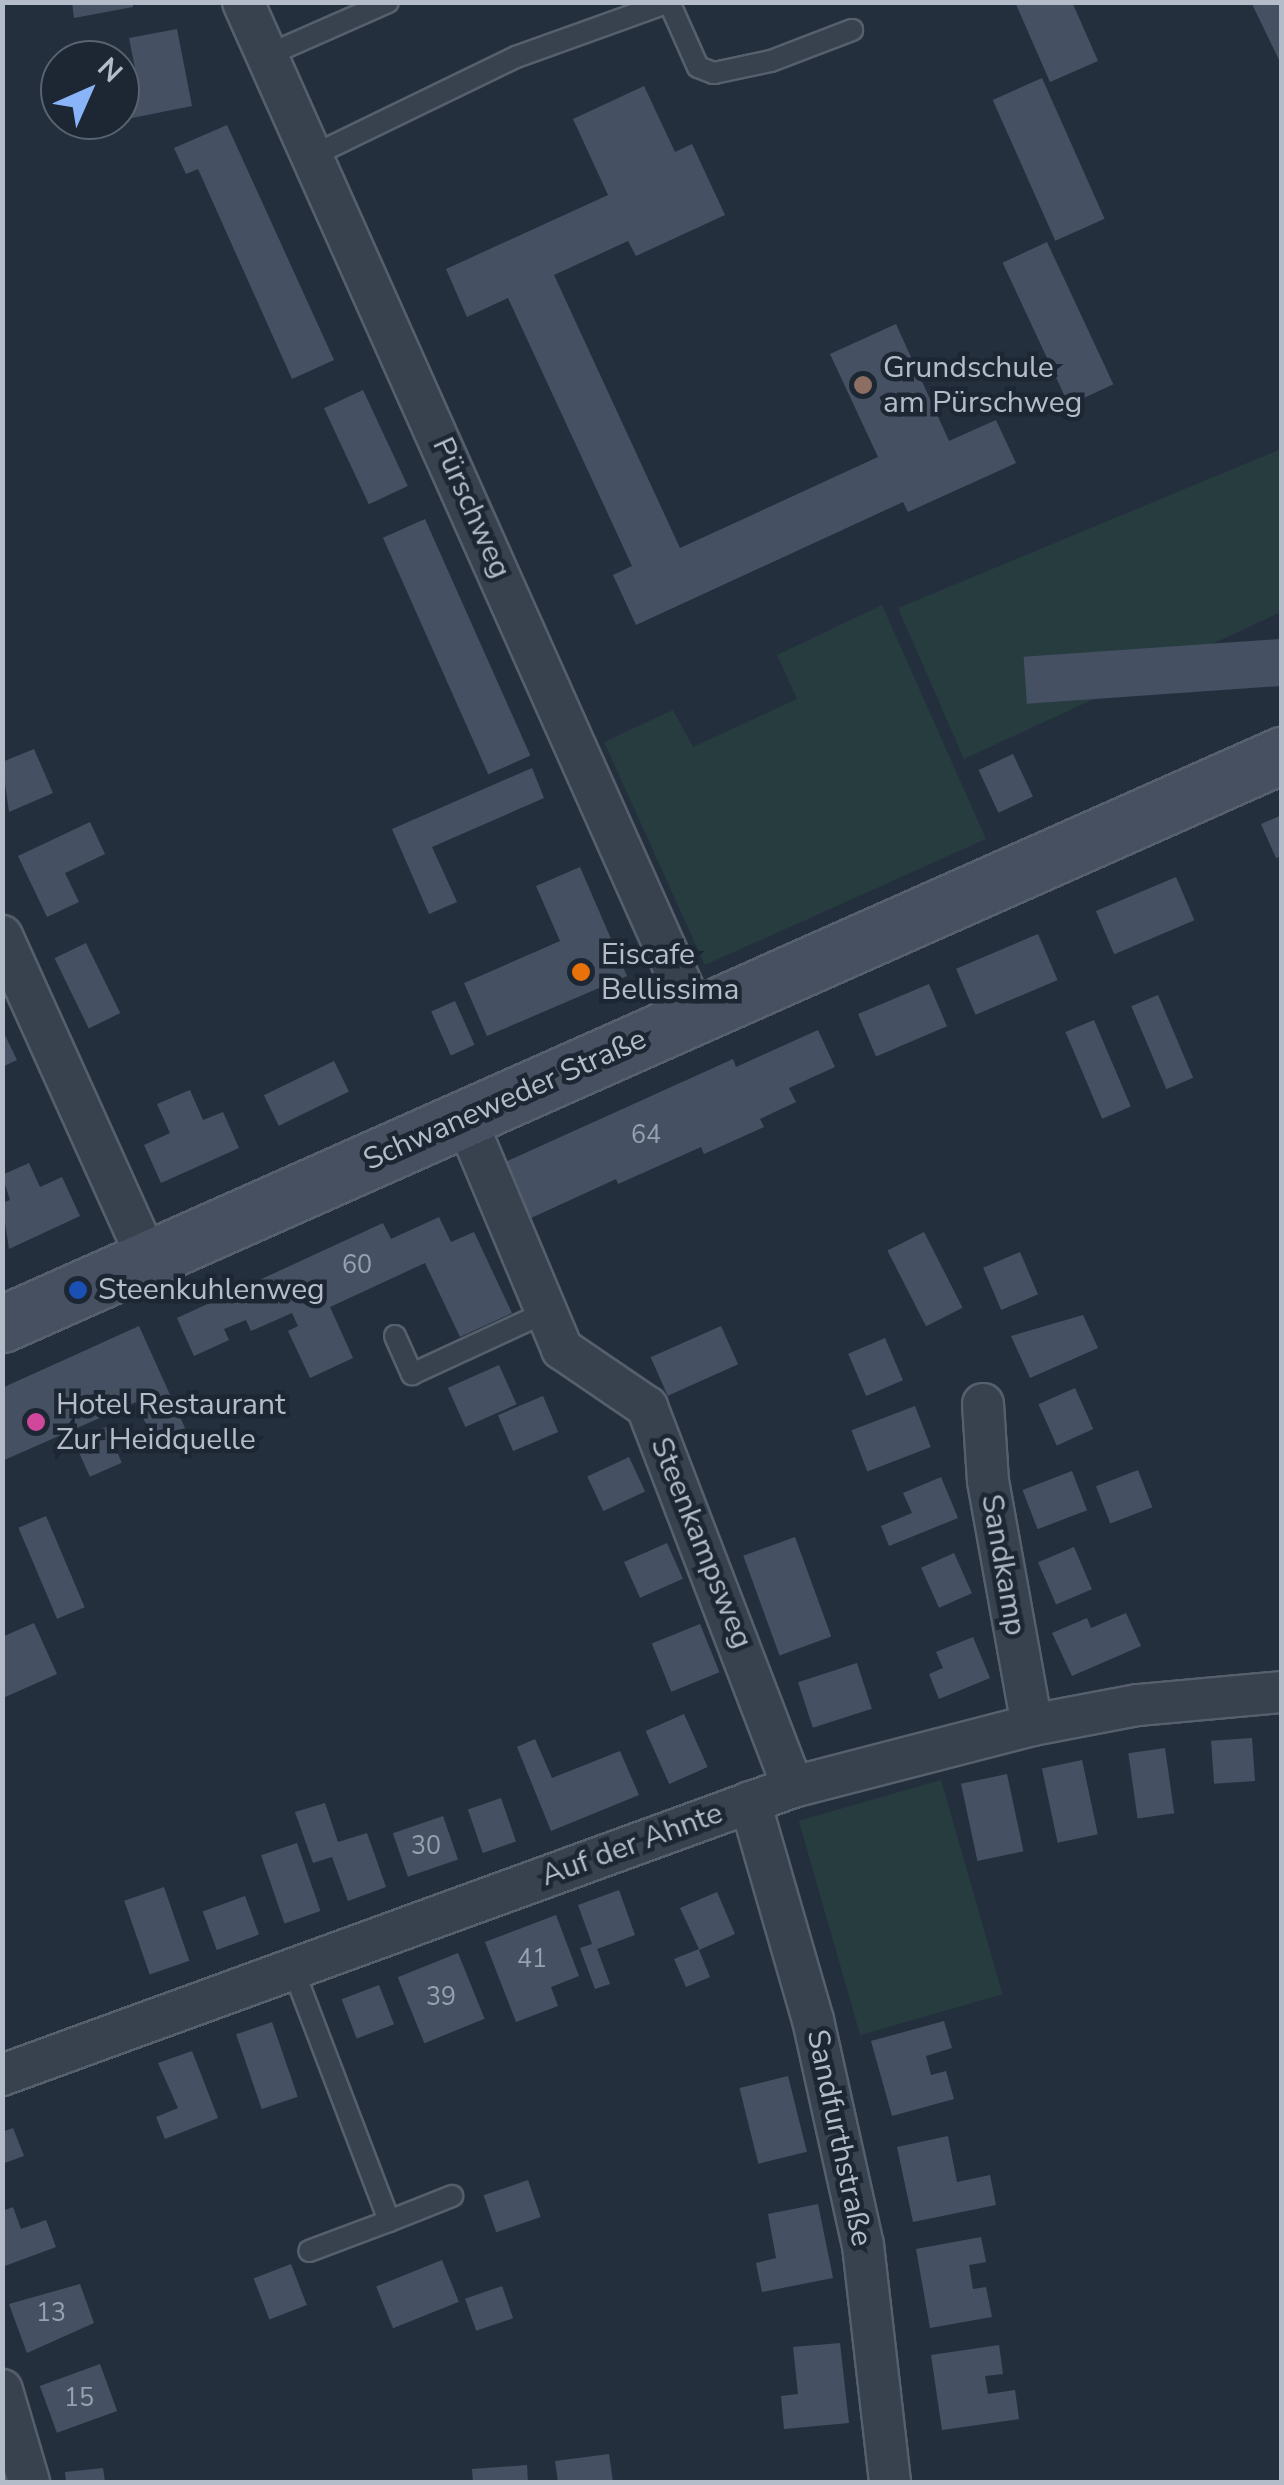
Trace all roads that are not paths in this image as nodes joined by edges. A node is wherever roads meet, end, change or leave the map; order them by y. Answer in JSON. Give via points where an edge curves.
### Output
{"nodes":[{"id":1,"x":243,"y":2,"type":"edge"},
{"id":2,"x":388,"y":2,"type":"edge"},
{"id":3,"x":669,"y":3,"type":"edge"},
{"id":4,"x":852,"y":30,"type":"dead end"},
{"id":5,"x":268,"y":55,"type":"junction"},
{"id":6,"x":314,"y":155,"type":"junction"},
{"id":7,"x":1282,"y":755,"type":"edge"},
{"id":8,"x":2,"y":936,"type":"edge"},
{"id":9,"x":695,"y":1014,"type":"junction"},
{"id":10,"x":464,"y":1118,"type":"junction"},
{"id":11,"x":148,"y":1259,"type":"junction"},
{"id":12,"x":542,"y":1314,"type":"junction"},
{"id":13,"x":2,"y":1324,"type":"edge"},
{"id":14,"x":396,"y":1336,"type":"dead end"},
{"id":15,"x":983,"y":1404,"type":"dead end"},
{"id":16,"x":1282,"y":1692,"type":"edge"},
{"id":17,"x":1032,"y":1725,"type":"junction"},
{"id":18,"x":793,"y":1788,"type":"junction"},
{"id":19,"x":750,"y":1802,"type":"junction"},
{"id":20,"x":293,"y":1969,"type":"junction"},
{"id":21,"x":2,"y":2075,"type":"edge"},
{"id":22,"x":452,"y":2196,"type":"dead end"},
{"id":23,"x":389,"y":2221,"type":"junction"},
{"id":24,"x":309,"y":2251,"type":"dead end"},
{"id":25,"x":2,"y":2390,"type":"edge"},
{"id":26,"x":29,"y":2482,"type":"edge"},
{"id":27,"x":890,"y":2482,"type":"edge"}],
"edges":[{"from":1,"to":5,"type":"street","name":"Pürschweg"},
{"from":2,"to":5,"type":"lane"},
{"from":3,"to":4,"type":"lane","via":[[698,68],[714,73],[771,61]]},
{"from":3,"to":6,"type":"lane","via":[[516,56]]},
{"from":5,"to":6,"type":"street","name":"Pürschweg"},
{"from":6,"to":9,"type":"street","name":"Pürschweg"},
{"from":7,"to":9,"type":"main road","name":"Schwaneweder Straße"},
{"from":8,"to":11,"type":"street"},
{"from":9,"to":10,"type":"main road","name":"Schwaneweder Straße"},
{"from":10,"to":11,"type":"main road","name":"Schwaneweder Straße"},
{"from":10,"to":12,"type":"street","name":"Steenkampsweg"},
{"from":11,"to":13,"type":"main road","name":"Schwaneweder Straße"},
{"from":12,"to":14,"type":"lane","via":[[412,1374]]},
{"from":12,"to":18,"type":"street","name":"Steenkampsweg","via":[[562,1349],[647,1408]]},
{"from":15,"to":17,"type":"street","name":"Sandkamp","via":[[988,1481]]},
{"from":16,"to":17,"type":"street","name":"Auf der Ahnte"},
{"from":17,"to":18,"type":"street","name":"Auf der Ahnte"},
{"from":18,"to":19,"type":"street","name":"Auf der Ahnte"},
{"from":19,"to":20,"type":"street","name":"Auf der Ahnte"},
{"from":19,"to":27,"type":"street","name":"Sandfurthstraße","via":[[813,2020],[855,2206]]},
{"from":20,"to":21,"type":"street","name":"Auf der Ahnte"},
{"from":20,"to":23,"type":"lane"},
{"from":22,"to":23,"type":"lane"},
{"from":23,"to":24,"type":"lane"},
{"from":25,"to":26,"type":"street"}]}
